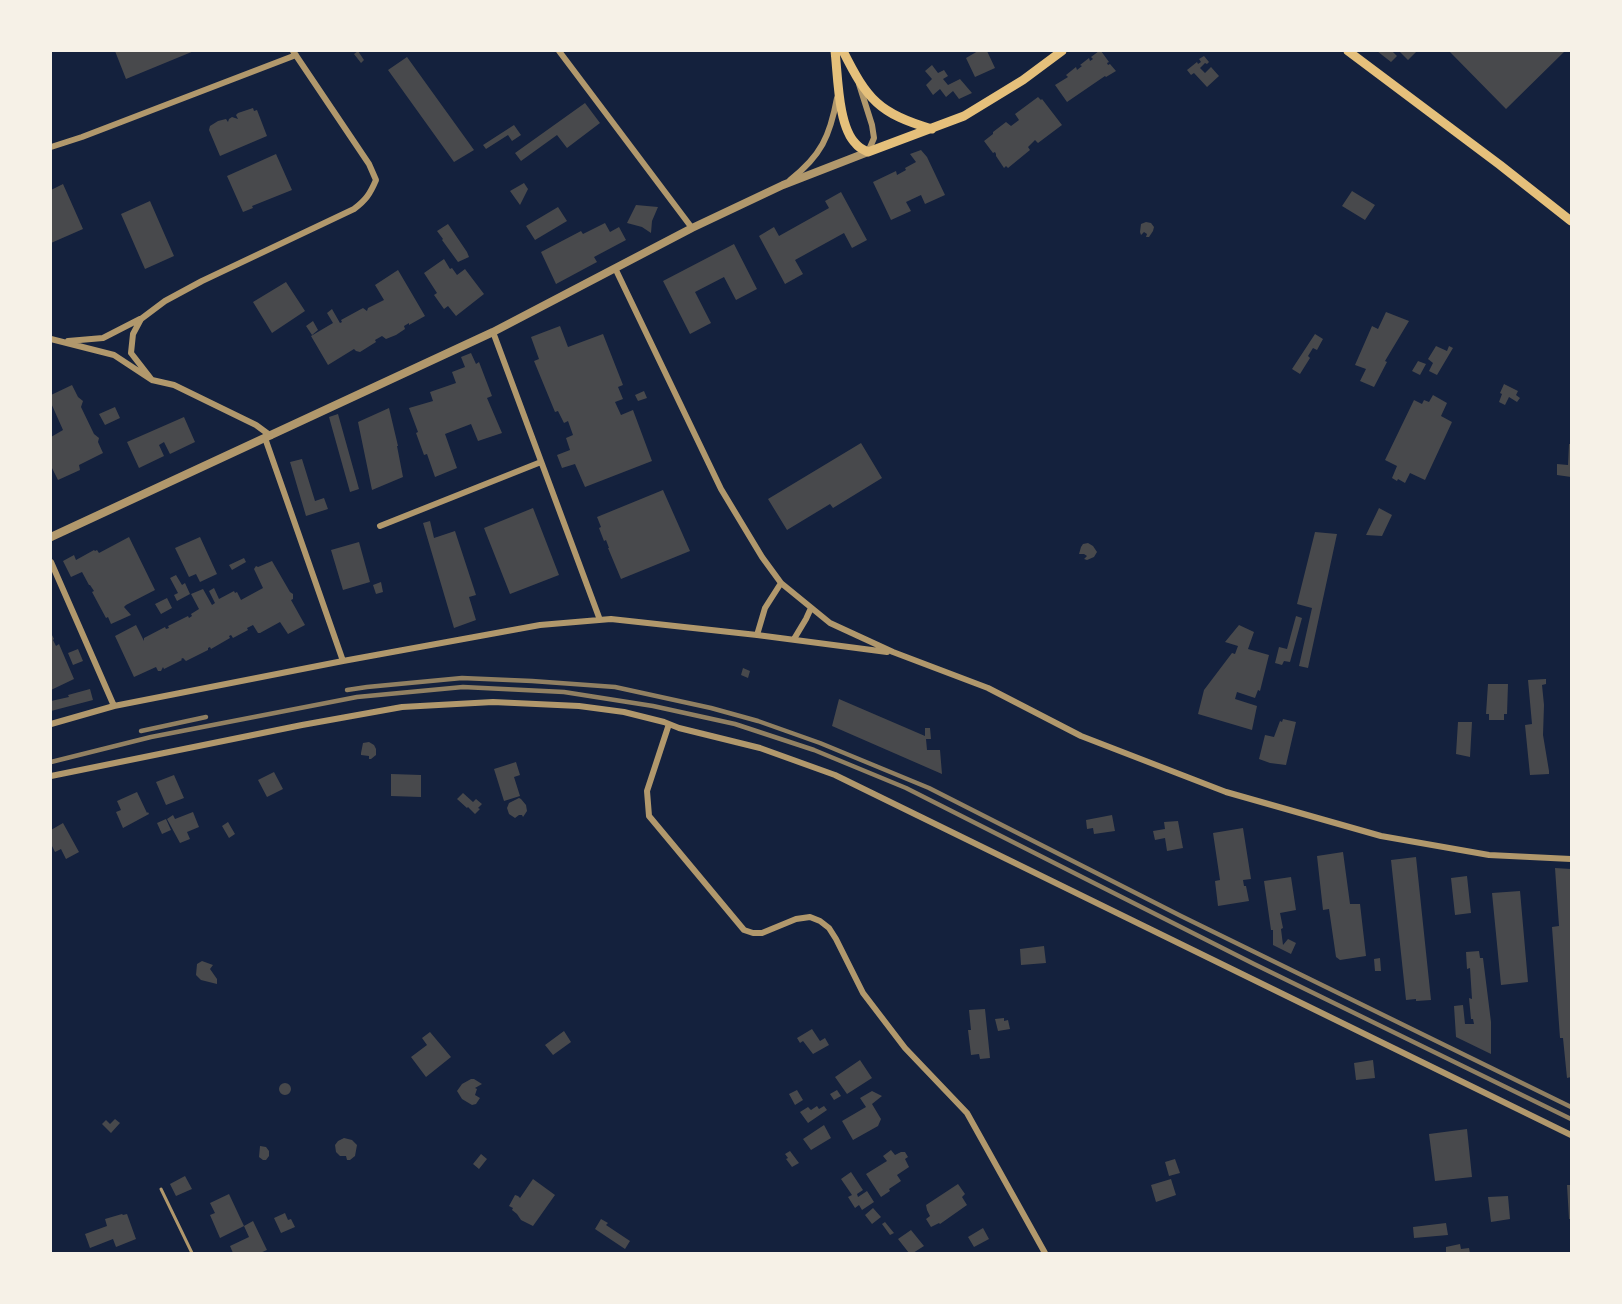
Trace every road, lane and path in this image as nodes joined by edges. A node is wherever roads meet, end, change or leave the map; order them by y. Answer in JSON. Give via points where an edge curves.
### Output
{"nodes":[{"id":1,"x":559,"y":51,"type":"edge"},
{"id":2,"x":835,"y":51,"type":"edge"},
{"id":3,"x":843,"y":51,"type":"edge"},
{"id":4,"x":1062,"y":51,"type":"edge"},
{"id":5,"x":1348,"y":51,"type":"edge"},
{"id":6,"x":295,"y":53,"type":"edge"},
{"id":7,"x":857,"y":78,"type":"junction"},
{"id":8,"x":839,"y":89,"type":"junction"},
{"id":9,"x":932,"y":129,"type":"junction"},
{"id":10,"x":51,"y":147,"type":"edge"},
{"id":11,"x":868,"y":152,"type":"junction"},
{"id":12,"x":783,"y":185,"type":"junction"},
{"id":13,"x":1571,"y":221,"type":"edge"},
{"id":14,"x":692,"y":228,"type":"junction"},
{"id":15,"x":615,"y":268,"type":"junction"},
{"id":16,"x":141,"y":319,"type":"junction"},
{"id":17,"x":493,"y":332,"type":"junction"},
{"id":18,"x":51,"y":339,"type":"edge"},
{"id":19,"x":63,"y":342,"type":"junction"},
{"id":20,"x":152,"y":380,"type":"junction"},
{"id":21,"x":268,"y":437,"type":"junction"},
{"id":22,"x":541,"y":462,"type":"junction"},
{"id":23,"x":380,"y":526,"type":"dead end"},
{"id":24,"x":51,"y":537,"type":"edge"},
{"id":25,"x":51,"y":562,"type":"edge"},
{"id":26,"x":781,"y":583,"type":"junction"},
{"id":27,"x":811,"y":608,"type":"junction"},
{"id":28,"x":600,"y":620,"type":"junction"},
{"id":29,"x":757,"y":635,"type":"junction"},
{"id":30,"x":794,"y":639,"type":"junction"},
{"id":31,"x":893,"y":652,"type":"junction"},
{"id":32,"x":343,"y":661,"type":"junction"},
{"id":33,"x":114,"y":706,"type":"junction"},
{"id":34,"x":51,"y":724,"type":"edge"},
{"id":35,"x":669,"y":724,"type":"junction"},
{"id":36,"x":51,"y":776,"type":"edge"},
{"id":37,"x":1571,"y":859,"type":"edge"},
{"id":38,"x":1571,"y":1135,"type":"edge"},
{"id":39,"x":161,"y":1189,"type":"dead end"},
{"id":40,"x":192,"y":1253,"type":"edge"},
{"id":41,"x":1045,"y":1253,"type":"edge"}],
"edges":[{"from":1,"to":14,"type":"street"},
{"from":2,"to":8,"type":"main road"},
{"from":3,"to":7,"type":"main road"},
{"from":4,"to":9,"type":"main road","via":[[964,116]]},
{"from":5,"to":13,"type":"main road"},
{"from":6,"to":10,"type":"street"},
{"from":6,"to":16,"type":"street","via":[[369,164],[376,180],[366,200],[202,281]]},
{"from":7,"to":9,"type":"main road","via":[[888,112]]},
{"from":7,"to":11,"type":"street","via":[[874,138]]},
{"from":8,"to":11,"type":"main road","via":[[850,136]]},
{"from":8,"to":12,"type":"street","via":[[833,120],[820,151]]},
{"from":9,"to":11,"type":"main road"},
{"from":11,"to":12,"type":"street"},
{"from":12,"to":14,"type":"street"},
{"from":14,"to":15,"type":"street"},
{"from":15,"to":17,"type":"street"},
{"from":15,"to":26,"type":"street","via":[[721,489]]},
{"from":16,"to":19,"type":"street","via":[[103,338]]},
{"from":16,"to":20,"type":"street","via":[[133,334],[131,353]]},
{"from":17,"to":21,"type":"street"},
{"from":17,"to":22,"type":"street"},
{"from":18,"to":19,"type":"street"},
{"from":19,"to":20,"type":"street","via":[[114,355]]},
{"from":20,"to":21,"type":"street","via":[[174,385],[256,425]]},
{"from":21,"to":24,"type":"street"},
{"from":21,"to":32,"type":"street"},
{"from":22,"to":23,"type":"street"},
{"from":22,"to":28,"type":"street"},
{"from":25,"to":33,"type":"street"},
{"from":26,"to":27,"type":"street"},
{"from":26,"to":29,"type":"street","via":[[765,608]]},
{"from":27,"to":30,"type":"street"},
{"from":27,"to":31,"type":"street","via":[[830,623]]},
{"from":28,"to":29,"type":"street"},
{"from":28,"to":32,"type":"street","via":[[540,626]]},
{"from":29,"to":30,"type":"street"},
{"from":30,"to":31,"type":"street"},
{"from":31,"to":37,"type":"street","via":[[988,688],[1081,736],[1226,792],[1381,836],[1489,855]]},
{"from":32,"to":33,"type":"street"},
{"from":33,"to":34,"type":"street"},
{"from":35,"to":36,"type":"street","via":[[579,706],[493,702],[402,707]]},
{"from":35,"to":38,"type":"street","via":[[760,748],[835,775]]},
{"from":35,"to":41,"type":"street","via":[[647,791],[649,816],[744,930],[762,933],[796,918],[810,917],[829,928],[863,993],[905,1048],[967,1113]]},
{"from":39,"to":40,"type":"lane"}]}
